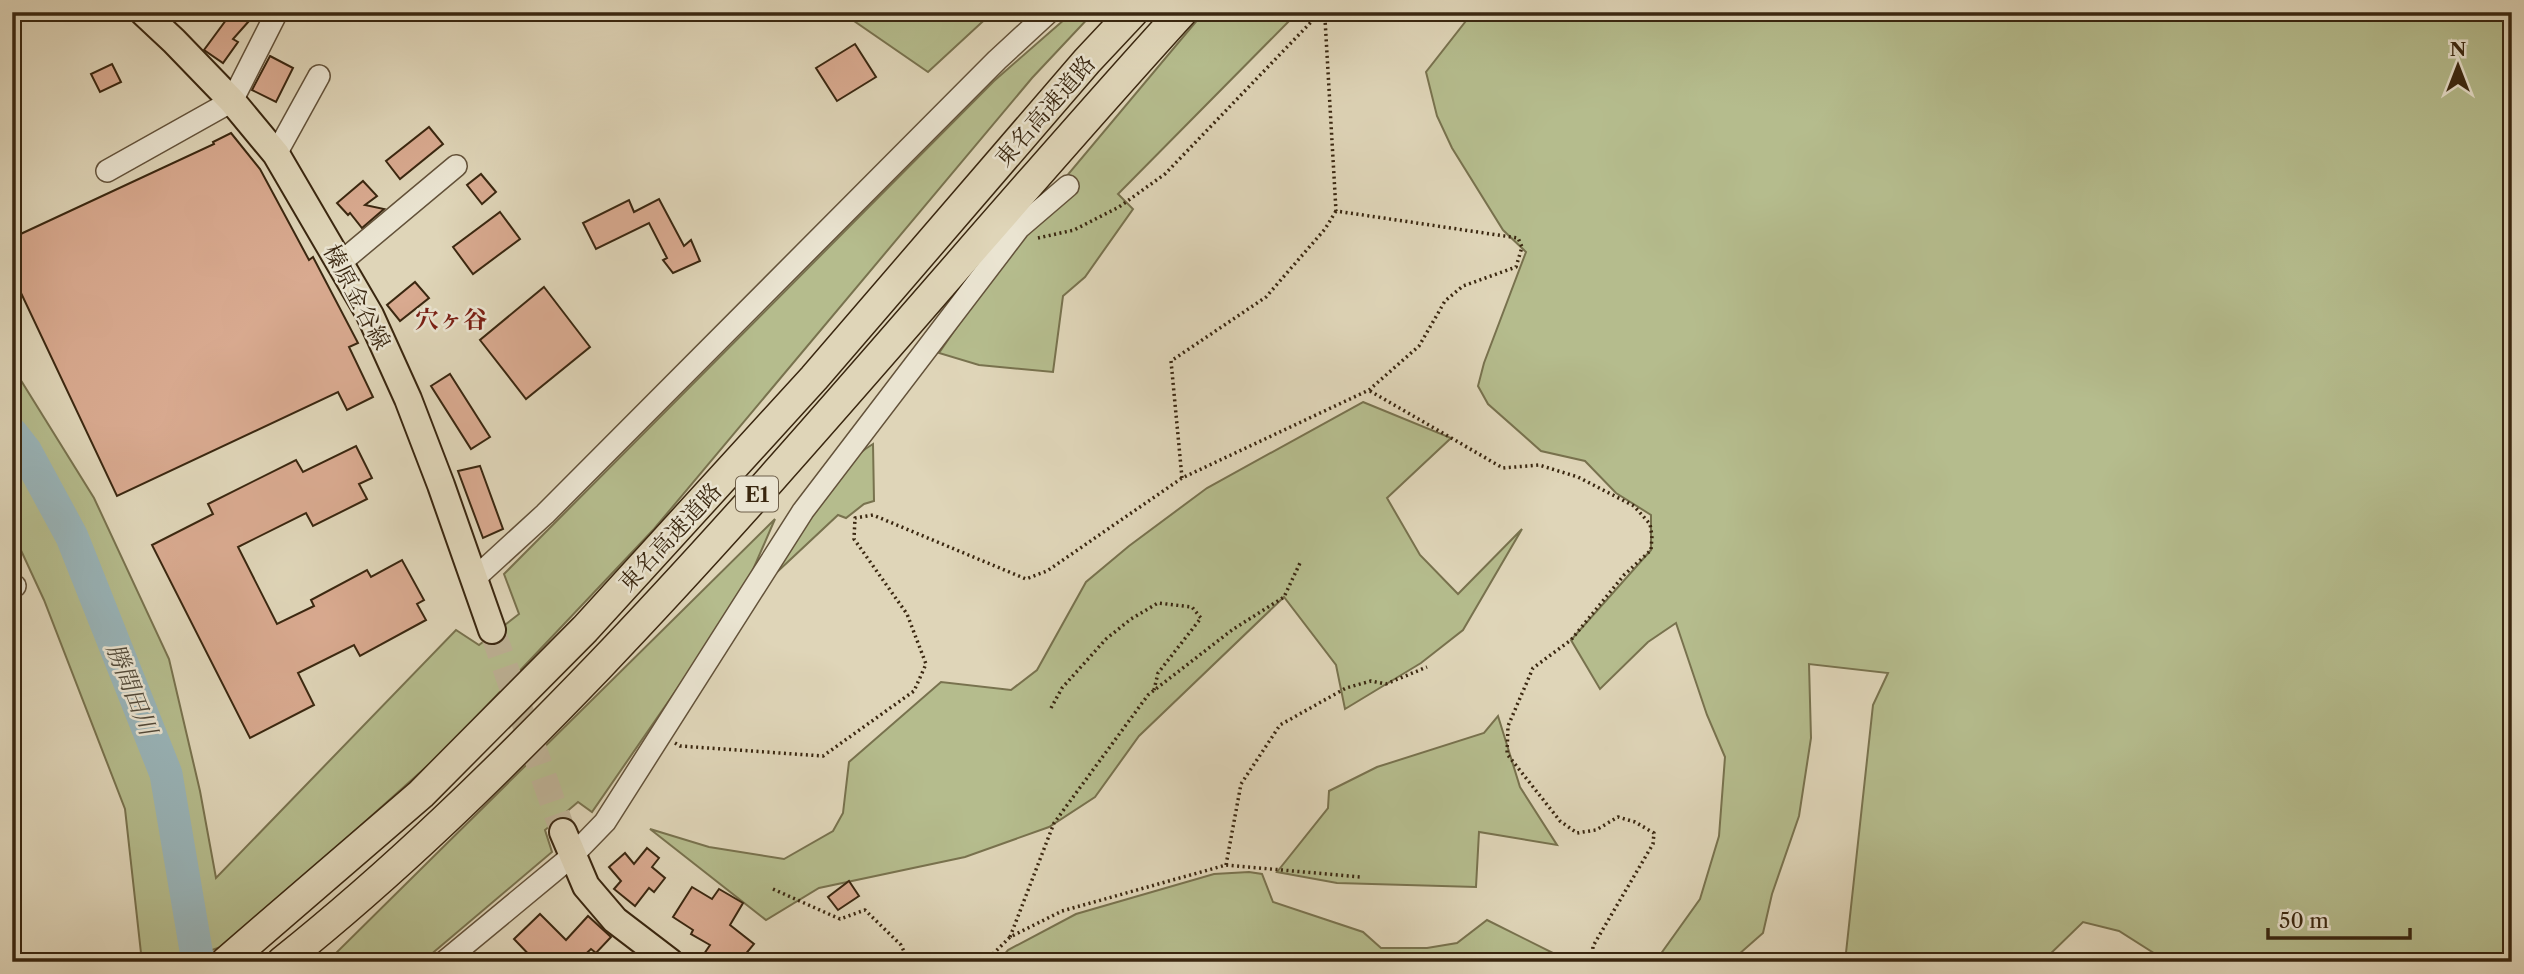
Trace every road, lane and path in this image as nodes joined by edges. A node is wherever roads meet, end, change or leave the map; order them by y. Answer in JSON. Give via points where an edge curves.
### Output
{"nodes":[{"id":1,"x":143,"y":12,"type":"edge"},
{"id":2,"x":277,"y":12,"type":"edge"},
{"id":3,"x":1049,"y":12,"type":"edge"},
{"id":4,"x":1133,"y":12,"type":"edge"},
{"id":5,"x":1182,"y":12,"type":"edge"},
{"id":6,"x":319,"y":76,"type":"dead end"},
{"id":7,"x":232,"y":101,"type":"junction"},
{"id":8,"x":276,"y":154,"type":"junction"},
{"id":9,"x":456,"y":166,"type":"dead end"},
{"id":10,"x":107,"y":171,"type":"dead end"},
{"id":11,"x":1068,"y":186,"type":"dead end"},
{"id":12,"x":1336,"y":211,"type":"junction"},
{"id":13,"x":1014,"y":234,"type":"junction"},
{"id":14,"x":340,"y":263,"type":"junction"},
{"id":15,"x":1369,"y":390,"type":"junction"},
{"id":16,"x":1182,"y":478,"type":"junction"},
{"id":17,"x":1300,"y":562,"type":"dead end"},
{"id":18,"x":474,"y":579,"type":"junction"},
{"id":19,"x":492,"y":630,"type":"tunnel mouth"},
{"id":20,"x":1427,"y":667,"type":"dead end"},
{"id":21,"x":1154,"y":690,"type":"junction"},
{"id":22,"x":1051,"y":708,"type":"dead end"},
{"id":23,"x":661,"y":736,"type":"junction"},
{"id":24,"x":567,"y":844,"type":"junction"},
{"id":25,"x":1226,"y":865,"type":"junction"},
{"id":26,"x":1360,"y":877,"type":"dead end"},
{"id":27,"x":773,"y":889,"type":"dead end"},
{"id":28,"x":1010,"y":937,"type":"junction"},
{"id":29,"x":292,"y":954,"type":"edge"},
{"id":30,"x":226,"y":962,"type":"edge"},
{"id":31,"x":444,"y":962,"type":"edge"},
{"id":32,"x":670,"y":962,"type":"edge"},
{"id":33,"x":909,"y":962,"type":"edge"},
{"id":34,"x":985,"y":962,"type":"edge"},
{"id":35,"x":1592,"y":962,"type":"edge"}],
"edges":[{"from":1,"to":7,"type":"main road","name":"榛原金谷線"},
{"from":2,"to":7,"type":"street"},
{"from":3,"to":18,"type":"street","via":[[545,514]]},
{"from":4,"to":30,"type":"highway","name":"東名高速道路","number":"E1","via":[[814,378],[585,629],[421,794]]},
{"from":5,"to":29,"type":"highway","name":"東名高速道路","number":"E1","via":[[659,603],[470,798]]},
{"from":6,"to":8,"type":"street"},
{"from":7,"to":8,"type":"main road","name":"榛原金谷線"},
{"from":7,"to":10,"type":"street"},
{"from":8,"to":14,"type":"main road","name":"榛原金谷線"},
{"from":9,"to":14,"type":"street"},
{"from":11,"to":13,"type":"street"},
{"from":12,"to":13,"type":"path","via":[[1325,19],[1314,19],[1165,174],[1119,207],[1074,230],[1040,239]]},
{"from":12,"to":15,"type":"path","via":[[1518,238],[1522,247],[1516,267],[1463,286],[1446,301],[1419,346]]},
{"from":12,"to":16,"type":"path","via":[[1266,297],[1171,361]]},
{"from":13,"to":23,"type":"street","via":[[803,511]]},
{"from":14,"to":18,"type":"main road","name":"榛原金谷線","via":[[370,315],[408,400]]},
{"from":15,"to":16,"type":"path"},
{"from":15,"to":35,"type":"path","via":[[1503,468],[1539,465],[1578,477],[1634,506],[1650,524],[1651,550],[1624,575],[1571,640],[1533,668],[1508,726],[1507,754],[1560,821],[1577,833],[1596,830],[1618,817],[1654,833],[1653,844],[1593,946]]},
{"from":16,"to":23,"type":"path","via":[[1047,571],[1026,579],[873,515],[855,517],[854,539],[907,614],[926,664],[914,691],[824,756],[680,746]]},
{"from":17,"to":21,"type":"path","via":[[1284,597]]},
{"from":18,"to":19,"type":"main road","name":"榛原金谷線"},
{"from":20,"to":25,"type":"path","via":[[1386,684],[1371,681],[1346,688],[1280,725],[1241,785]]},
{"from":21,"to":22,"type":"path","via":[[1158,673],[1201,618],[1192,607],[1158,603],[1131,619],[1097,649],[1062,688]]},
{"from":21,"to":28,"type":"path","via":[[1054,824]]},
{"from":23,"to":24,"type":"street","via":[[606,822]]},
{"from":24,"to":31,"type":"street"},
{"from":24,"to":32,"type":"main road","via":[[586,886],[615,920]]},
{"from":25,"to":26,"type":"path"},
{"from":25,"to":28,"type":"path","via":[[1062,911]]},
{"from":27,"to":33,"type":"path","via":[[840,919],[865,910],[901,945]]},
{"from":28,"to":34,"type":"path"}]}
